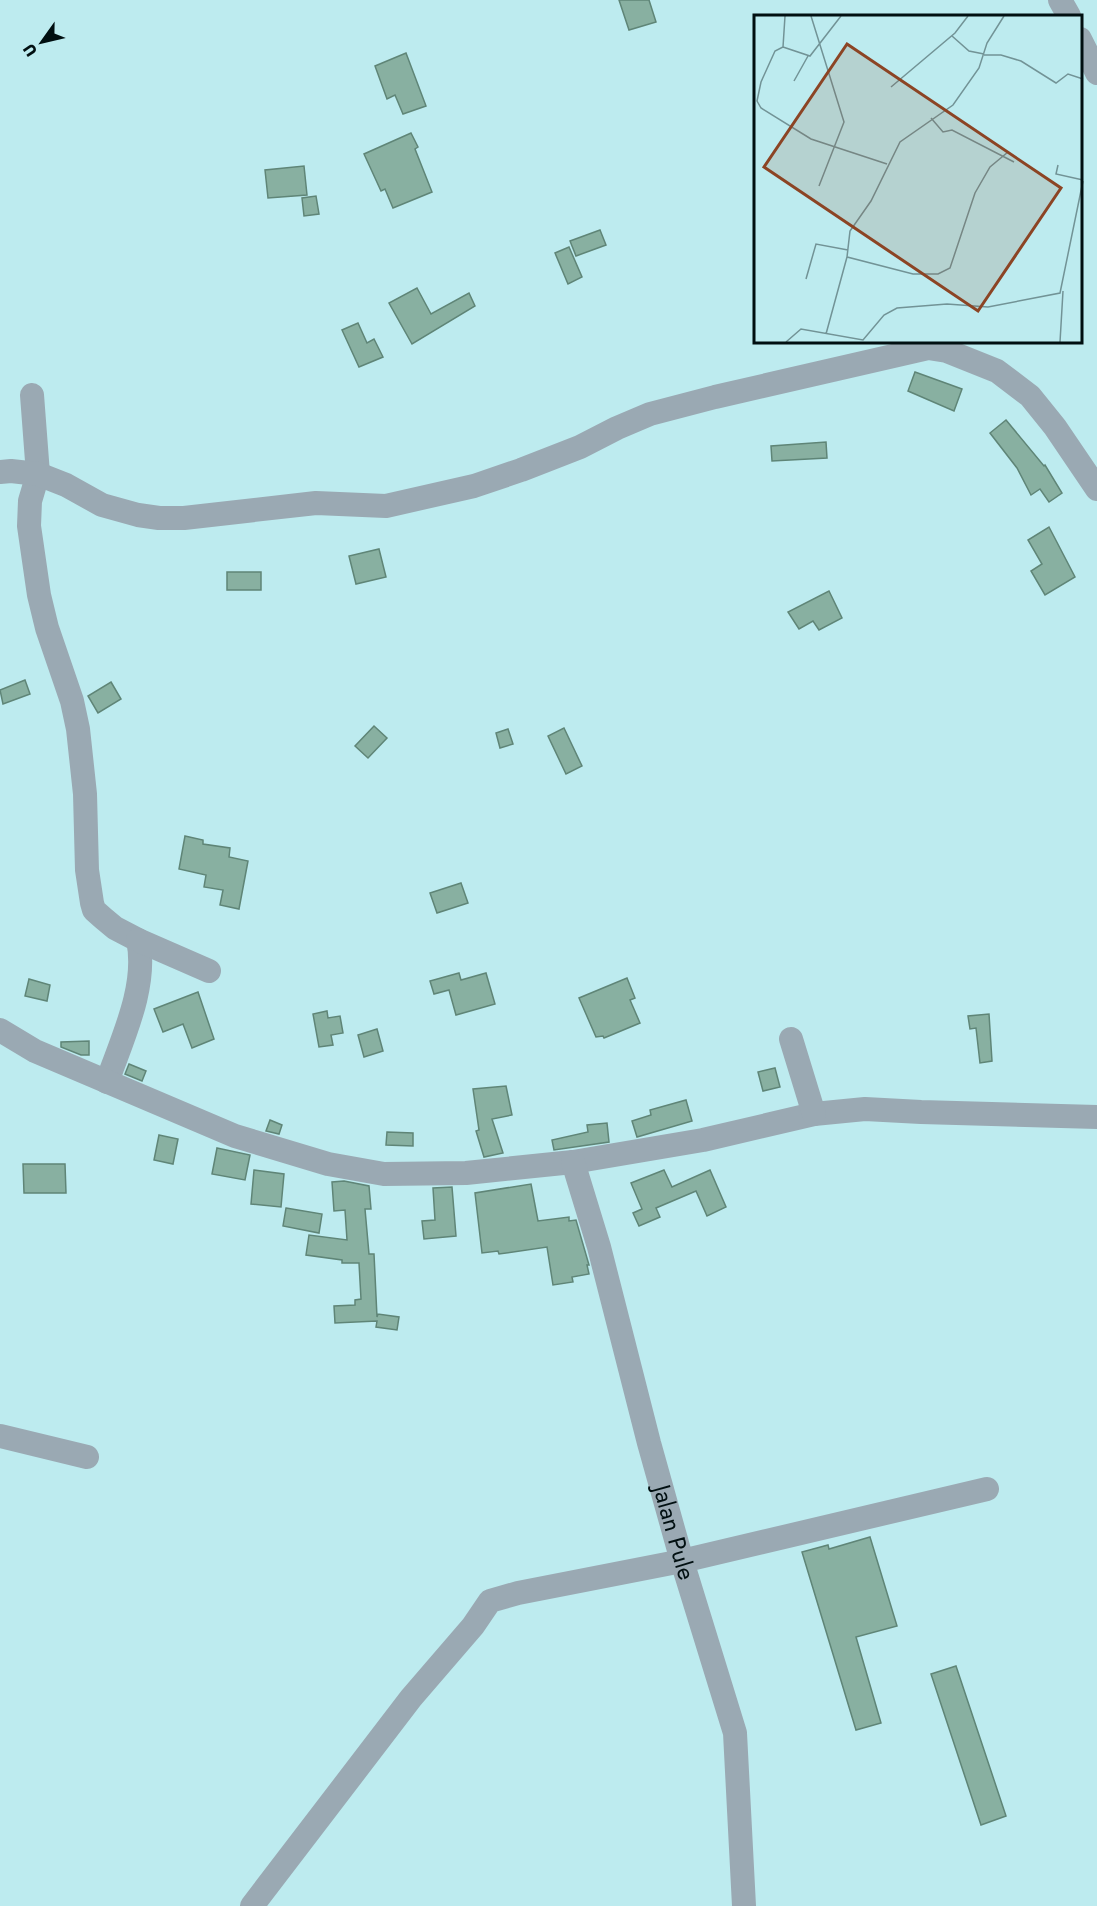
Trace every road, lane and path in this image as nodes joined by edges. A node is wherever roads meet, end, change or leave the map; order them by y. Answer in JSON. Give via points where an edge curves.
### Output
{"nodes":[{"id":1,"x":1060,"y":0,"type":"edge"},
{"id":2,"x":1068,"y":15,"type":"edge"},
{"id":3,"x":1082,"y":43,"type":"edge"},
{"id":4,"x":1097,"y":73,"type":"edge"},
{"id":5,"x":32,"y":395,"type":"dead end"},
{"id":6,"x":0,"y":472,"type":"edge"},
{"id":7,"x":38,"y":474,"type":"junction"},
{"id":8,"x":1097,"y":489,"type":"edge"},
{"id":9,"x":138,"y":940,"type":"junction"},
{"id":10,"x":209,"y":971,"type":"dead end"},
{"id":11,"x":0,"y":1029,"type":"edge"},
{"id":12,"x":791,"y":1039,"type":"dead end"},
{"id":13,"x":107,"y":1082,"type":"junction"},
{"id":14,"x":814,"y":1114,"type":"junction"},
{"id":15,"x":1097,"y":1117,"type":"edge"},
{"id":16,"x":573,"y":1162,"type":"junction"},
{"id":17,"x":0,"y":1436,"type":"edge"},
{"id":18,"x":87,"y":1457,"type":"dead end"},
{"id":19,"x":987,"y":1489,"type":"dead end"},
{"id":20,"x":682,"y":1561,"type":"junction"},
{"id":21,"x":252,"y":1906,"type":"edge"},
{"id":22,"x":744,"y":1906,"type":"edge"}],
"edges":[{"from":1,"to":2,"type":"street"},
{"from":3,"to":4,"type":"street"},
{"from":5,"to":7,"type":"street"},
{"from":6,"to":7,"type":"street"},
{"from":7,"to":8,"type":"street","via":[[102,505],[159,518],[316,503],[386,506],[512,474],[650,414],[928,348],[947,351],[997,371],[1030,396]]},
{"from":7,"to":9,"type":"street","via":[[28,526],[47,628],[78,729],[92,903],[94,910],[109,923]]},
{"from":9,"to":10,"type":"street"},
{"from":9,"to":13,"type":"street","via":[[138,991]]},
{"from":11,"to":13,"type":"street","via":[[35,1051]]},
{"from":12,"to":14,"type":"street"},
{"from":13,"to":16,"type":"street","via":[[235,1136],[328,1164],[384,1174],[466,1173]]},
{"from":14,"to":15,"type":"street","via":[[865,1109]]},
{"from":14,"to":16,"type":"street","via":[[704,1140]]},
{"from":16,"to":20,"type":"street","name":"Jalan Pule"},
{"from":17,"to":18,"type":"street"},
{"from":19,"to":20,"type":"street"},
{"from":20,"to":21,"type":"street","via":[[490,1600]]},
{"from":20,"to":22,"type":"street","name":"Jalan Pule","via":[[735,1733]]}]}
